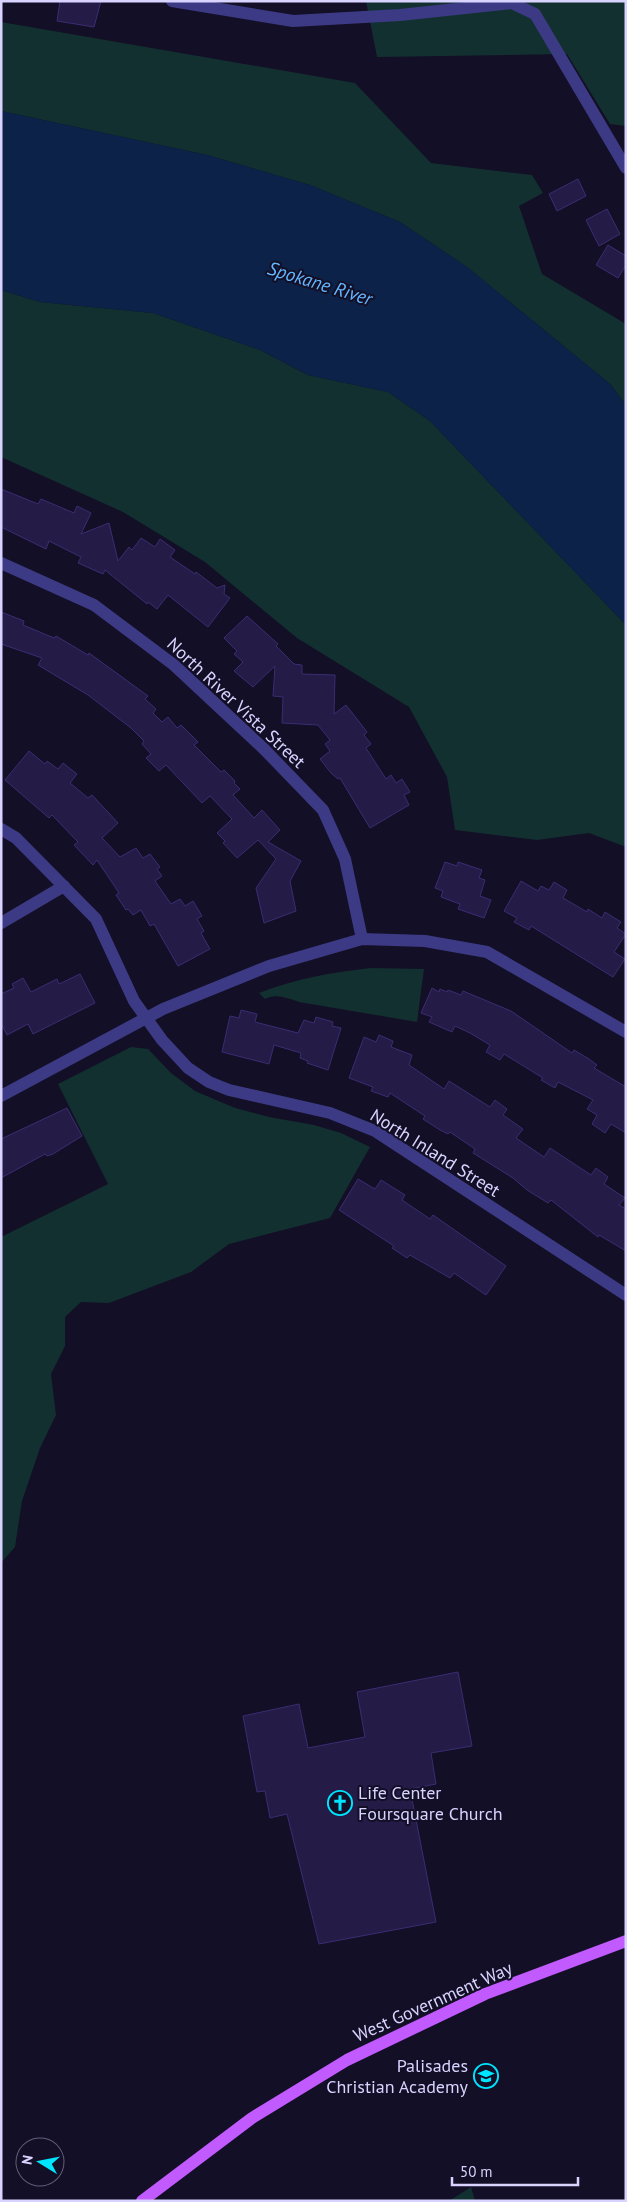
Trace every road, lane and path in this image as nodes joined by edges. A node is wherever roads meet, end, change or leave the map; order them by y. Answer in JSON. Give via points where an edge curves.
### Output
{"nodes":[{"id":1,"x":172,"y":1,"type":"edge"},
{"id":2,"x":626,"y":168,"type":"edge"},
{"id":3,"x":1,"y":563,"type":"edge"},
{"id":4,"x":1,"y":829,"type":"edge"},
{"id":5,"x":64,"y":886,"type":"junction"},
{"id":6,"x":1,"y":923,"type":"edge"},
{"id":7,"x":362,"y":939,"type":"junction"},
{"id":8,"x":146,"y":1018,"type":"junction"},
{"id":9,"x":626,"y":1032,"type":"edge"},
{"id":10,"x":1,"y":1096,"type":"edge"},
{"id":11,"x":626,"y":1296,"type":"edge"},
{"id":12,"x":626,"y":1941,"type":"edge"},
{"id":13,"x":142,"y":2201,"type":"edge"}],
"edges":[{"from":1,"to":2,"type":"street","via":[[293,21],[400,15],[512,3],[536,14]]},
{"from":3,"to":7,"type":"street","name":"North River Vista Street","via":[[94,605],[174,664],[323,810],[345,860]]},
{"from":4,"to":5,"type":"street","name":"North Inland Street","via":[[16,838]]},
{"from":5,"to":6,"type":"street"},
{"from":5,"to":8,"type":"street","name":"North Inland Street","via":[[96,919],[134,1002]]},
{"from":7,"to":8,"type":"street","via":[[268,966]]},
{"from":7,"to":9,"type":"street","via":[[425,941],[487,952]]},
{"from":8,"to":10,"type":"street"},
{"from":8,"to":11,"type":"street","name":"North Inland Street","via":[[171,1052],[208,1082],[249,1096],[330,1113],[376,1131]]},
{"from":12,"to":13,"type":"main road","name":"West Government Way","via":[[485,1994],[347,2060],[252,2118]]}]}
